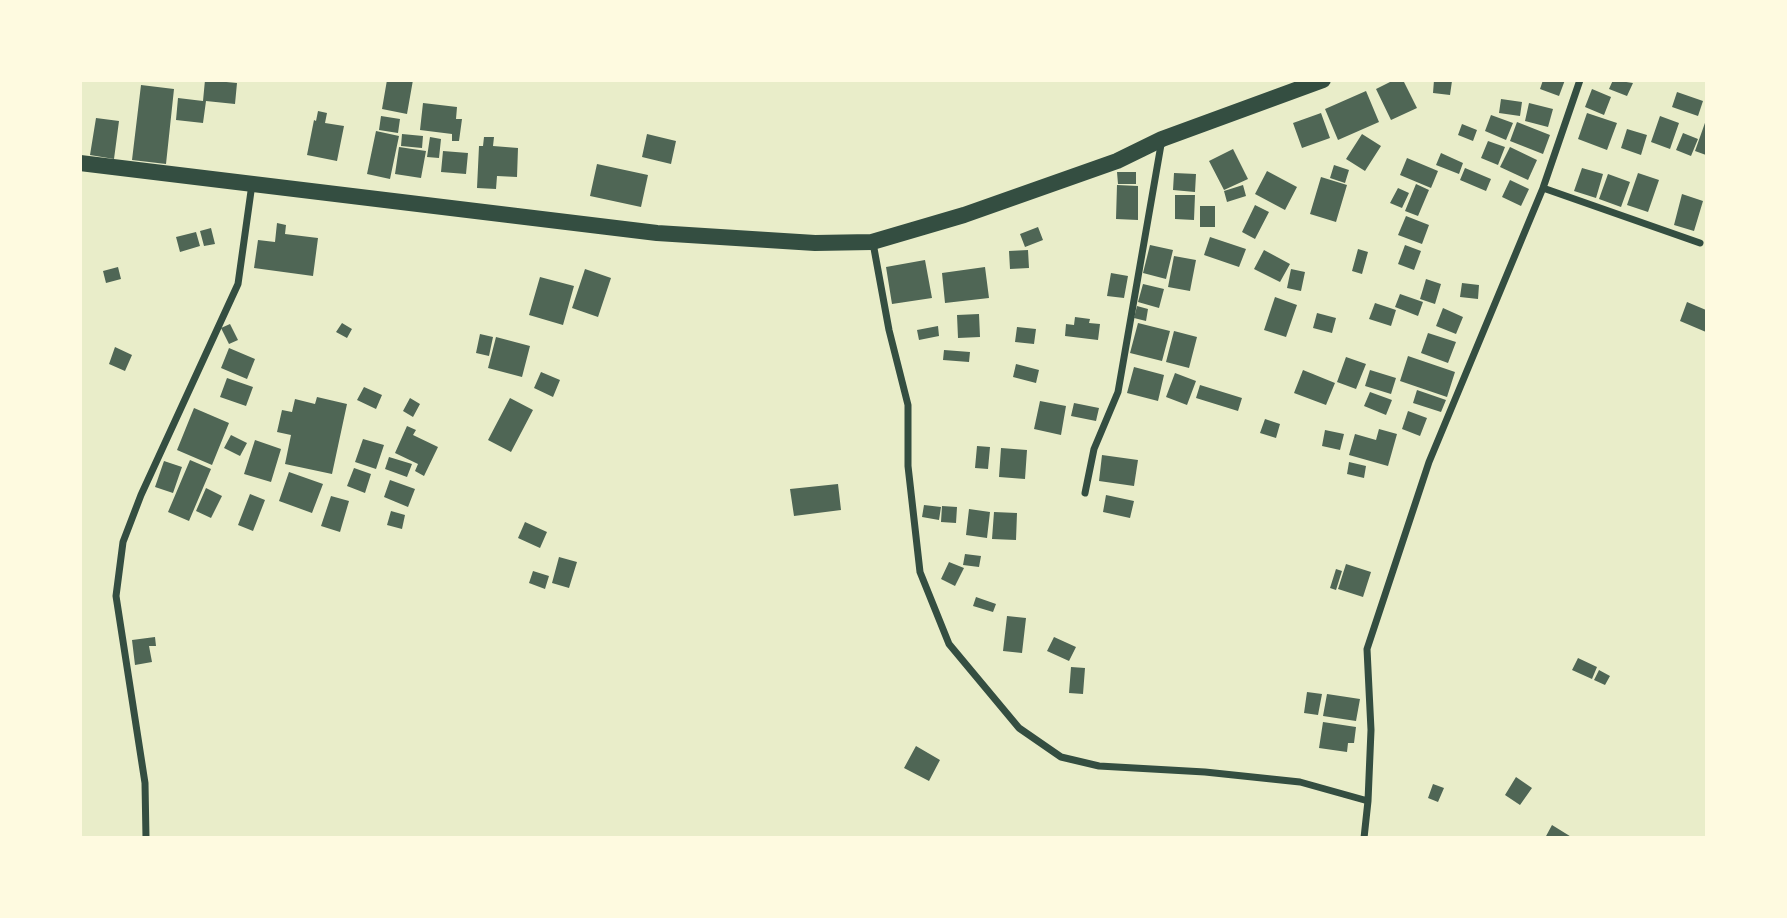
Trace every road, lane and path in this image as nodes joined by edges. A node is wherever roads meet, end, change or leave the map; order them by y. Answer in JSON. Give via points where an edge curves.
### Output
{"nodes":[{"id":1,"x":1323,"y":80,"type":"edge"},
{"id":2,"x":1580,"y":80,"type":"edge"},
{"id":3,"x":1162,"y":139,"type":"junction"},
{"id":4,"x":80,"y":163,"type":"edge"},
{"id":5,"x":252,"y":184,"type":"junction"},
{"id":6,"x":1543,"y":188,"type":"junction"},
{"id":7,"x":872,"y":242,"type":"junction"},
{"id":8,"x":1700,"y":243,"type":"dead end"},
{"id":9,"x":1084,"y":493,"type":"dead end"},
{"id":10,"x":1368,"y":801,"type":"junction"},
{"id":11,"x":146,"y":838,"type":"edge"},
{"id":12,"x":1364,"y":838,"type":"edge"}],
"edges":[{"from":1,"to":3,"type":"main road"},
{"from":2,"to":6,"type":"street"},
{"from":3,"to":7,"type":"main road","via":[[1117,161]]},
{"from":3,"to":9,"type":"street","via":[[1118,392],[1094,449]]},
{"from":4,"to":5,"type":"main road"},
{"from":5,"to":7,"type":"main road","via":[[657,233]]},
{"from":5,"to":11,"type":"street","via":[[238,284],[123,542],[116,596],[145,783]]},
{"from":6,"to":8,"type":"street"},
{"from":6,"to":10,"type":"street","via":[[1429,462],[1367,649]]},
{"from":7,"to":10,"type":"street","via":[[908,405],[908,466],[920,572],[949,644],[1019,728],[1061,757],[1099,765],[1300,782]]},
{"from":10,"to":12,"type":"street"}]}
